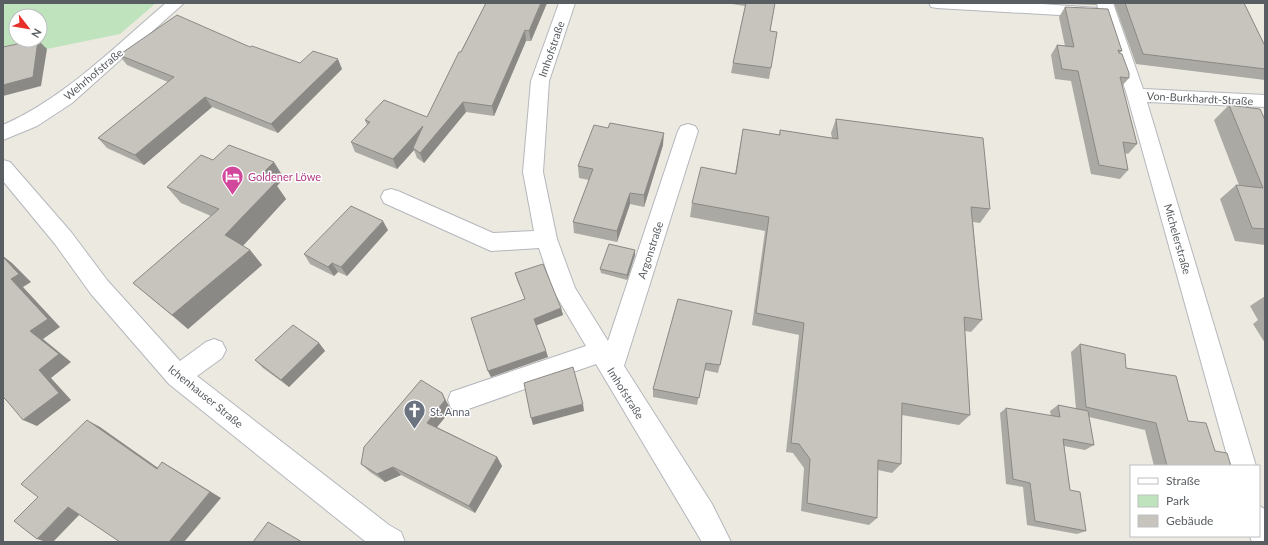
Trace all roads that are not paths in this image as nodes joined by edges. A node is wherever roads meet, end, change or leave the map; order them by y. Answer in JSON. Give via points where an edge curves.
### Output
{"nodes":[{"id":1,"x":176,"y":3,"type":"edge"},
{"id":2,"x":567,"y":3,"type":"edge"},
{"id":3,"x":937,"y":3,"type":"edge"},
{"id":4,"x":1107,"y":8,"type":"edge"},
{"id":5,"x":1136,"y":95,"type":"junction"},
{"id":6,"x":1265,"y":101,"type":"edge"},
{"id":7,"x":688,"y":131,"type":"dead end"},
{"id":8,"x":3,"y":133,"type":"edge"},
{"id":9,"x":3,"y":167,"type":"edge"},
{"id":10,"x":391,"y":196,"type":"dead end"},
{"id":11,"x":546,"y":239,"type":"junction"},
{"id":12,"x":214,"y":350,"type":"dead end"},
{"id":13,"x":606,"y":360,"type":"junction"},
{"id":14,"x":178,"y":376,"type":"junction"},
{"id":15,"x":460,"y":400,"type":"dead end"},
{"id":16,"x":1244,"y":465,"type":"edge"},
{"id":17,"x":1260,"y":524,"type":"edge"},
{"id":18,"x":1265,"y":541,"type":"edge"},
{"id":19,"x":391,"y":542,"type":"edge"},
{"id":20,"x":717,"y":542,"type":"edge"}],
"edges":[{"from":1,"to":8,"type":"street","name":"Wehrhofstraße","via":[[66,98],[30,121]]},
{"from":2,"to":11,"type":"street","name":"Imhofstraße","via":[[540,81],[533,172]]},
{"from":3,"to":4,"type":"street","name":"Michelerstraße"},
{"from":4,"to":5,"type":"street","name":"Michelerstraße"},
{"from":5,"to":6,"type":"street","name":"Von-Burkhardt-Straße"},
{"from":5,"to":16,"type":"street","name":"Michelerstraße"},
{"from":7,"to":13,"type":"street","name":"Argonstraße"},
{"from":9,"to":14,"type":"street","name":"Ichenhauser Straße","via":[[63,238],[99,287]]},
{"from":10,"to":11,"type":"street","via":[[491,242]]},
{"from":11,"to":13,"type":"street","name":"Imhofstraße","via":[[565,292]]},
{"from":12,"to":14,"type":"street"},
{"from":13,"to":15,"type":"street"},
{"from":13,"to":20,"type":"street","name":"Imhofstraße"},
{"from":14,"to":19,"type":"street","name":"Ichenhauser Straße"},
{"from":17,"to":18,"type":"street"}]}
